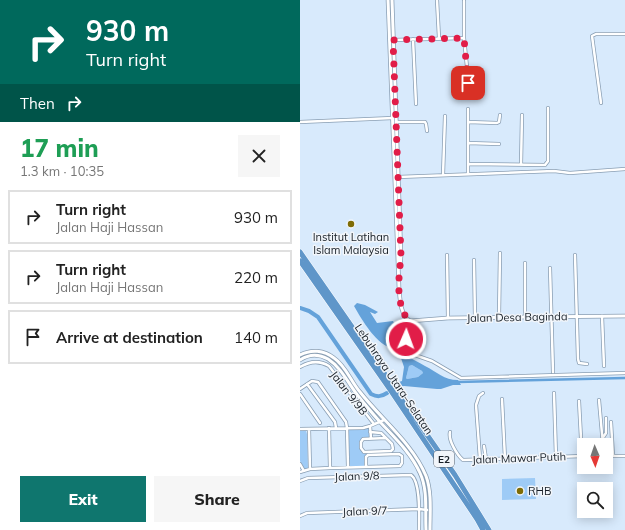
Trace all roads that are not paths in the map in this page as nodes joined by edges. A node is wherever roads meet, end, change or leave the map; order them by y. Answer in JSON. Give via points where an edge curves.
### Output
{"nodes":[{"id":1,"x":388,"y":0,"type":"edge"},
{"id":2,"x":392,"y":0,"type":"edge"},
{"id":3,"x":436,"y":0,"type":"edge"},
{"id":4,"x":464,"y":1,"type":"dead end"},
{"id":5,"x":625,"y":34,"type":"edge"},
{"id":6,"x":440,"y":38,"type":"junction"},
{"id":7,"x":464,"y":38,"type":"junction"},
{"id":8,"x":413,"y":39,"type":"junction"},
{"id":9,"x":392,"y":42,"type":"junction"},
{"id":10,"x":470,"y":96,"type":"dead end"},
{"id":11,"x":601,"y":103,"type":"dead end"},
{"id":12,"x":416,"y":104,"type":"dead end"},
{"id":13,"x":548,"y":108,"type":"dead end"},
{"id":14,"x":468,"y":109,"type":"dead end"},
{"id":15,"x":522,"y":115,"type":"dead end"},
{"id":16,"x":445,"y":116,"type":"dead end"},
{"id":17,"x":500,"y":116,"type":"dead end"},
{"id":18,"x":395,"y":119,"type":"junction"},
{"id":19,"x":300,"y":122,"type":"edge"},
{"id":20,"x":468,"y":122,"type":"junction"},
{"id":21,"x":427,"y":131,"type":"dead end"},
{"id":22,"x":468,"y":143,"type":"junction"},
{"id":23,"x":499,"y":144,"type":"dead end"},
{"id":24,"x":468,"y":164,"type":"junction"},
{"id":25,"x":521,"y":165,"type":"junction"},
{"id":26,"x":625,"y":169,"type":"edge"},
{"id":27,"x":443,"y":174,"type":"junction"},
{"id":28,"x":468,"y":174,"type":"junction"},
{"id":29,"x":396,"y":177,"type":"junction"},
{"id":30,"x":300,"y":252,"type":"edge"},
{"id":31,"x":500,"y":253,"type":"dead end"},
{"id":32,"x":447,"y":255,"type":"dead end"},
{"id":33,"x":575,"y":255,"type":"dead end"},
{"id":34,"x":474,"y":260,"type":"dead end"},
{"id":35,"x":300,"y":261,"type":"edge"},
{"id":36,"x":525,"y":263,"type":"dead end"},
{"id":37,"x":550,"y":268,"type":"dead end"},
{"id":38,"x":551,"y":316,"type":"junction"},
{"id":39,"x":576,"y":316,"type":"junction"},
{"id":40,"x":602,"y":316,"type":"junction"},
{"id":41,"x":625,"y":316,"type":"edge"},
{"id":42,"x":499,"y":317,"type":"junction"},
{"id":43,"x":525,"y":317,"type":"junction"},
{"id":44,"x":448,"y":318,"type":"junction"},
{"id":45,"x":475,"y":318,"type":"junction"},
{"id":46,"x":409,"y":320,"type":"junction"},
{"id":47,"x":300,"y":355,"type":"edge"},
{"id":48,"x":300,"y":360,"type":"edge"},
{"id":49,"x":587,"y":364,"type":"dead end"},
{"id":50,"x":604,"y":366,"type":"dead end"},
{"id":51,"x":300,"y":367,"type":"edge"},
{"id":52,"x":553,"y":372,"type":"dead end"},
{"id":53,"x":625,"y":373,"type":"edge"},
{"id":54,"x":307,"y":384,"type":"junction"},
{"id":55,"x":300,"y":389,"type":"edge"},
{"id":56,"x":393,"y":389,"type":"junction"},
{"id":57,"x":483,"y":393,"type":"dead end"},
{"id":58,"x":554,"y":393,"type":"dead end"},
{"id":59,"x":300,"y":394,"type":"edge"},
{"id":60,"x":502,"y":399,"type":"dead end"},
{"id":61,"x":599,"y":400,"type":"dead end"},
{"id":62,"x":580,"y":401,"type":"dead end"},
{"id":63,"x":606,"y":418,"type":"dead end"},
{"id":64,"x":384,"y":420,"type":"junction"},
{"id":65,"x":320,"y":422,"type":"dead end"},
{"id":66,"x":380,"y":422,"type":"junction"},
{"id":67,"x":611,"y":422,"type":"dead end"},
{"id":68,"x":374,"y":424,"type":"junction"},
{"id":69,"x":370,"y":426,"type":"junction"},
{"id":70,"x":329,"y":428,"type":"junction"},
{"id":71,"x":336,"y":428,"type":"junction"},
{"id":72,"x":347,"y":428,"type":"junction"},
{"id":73,"x":300,"y":429,"type":"edge"},
{"id":74,"x":309,"y":429,"type":"junction"},
{"id":75,"x":370,"y":432,"type":"junction"},
{"id":76,"x":450,"y":432,"type":"dead end"},
{"id":77,"x":371,"y":438,"type":"junction"},
{"id":78,"x":386,"y":438,"type":"junction"},
{"id":79,"x":582,"y":438,"type":"edge"},
{"id":80,"x":602,"y":438,"type":"edge"},
{"id":81,"x":603,"y":438,"type":"edge"},
{"id":82,"x":612,"y":438,"type":"edge"},
{"id":83,"x":484,"y":446,"type":"dead end"},
{"id":84,"x":577,"y":456,"type":"edge"},
{"id":85,"x":613,"y":456,"type":"edge"},
{"id":86,"x":625,"y":456,"type":"edge"},
{"id":87,"x":556,"y":457,"type":"junction"},
{"id":88,"x":480,"y":459,"type":"junction"},
{"id":89,"x":486,"y":459,"type":"junction"},
{"id":90,"x":505,"y":459,"type":"junction"},
{"id":91,"x":300,"y":464,"type":"edge"},
{"id":92,"x":348,"y":467,"type":"junction"},
{"id":93,"x":366,"y":467,"type":"junction"},
{"id":94,"x":330,"y":468,"type":"junction"},
{"id":95,"x":310,"y":470,"type":"junction"},
{"id":96,"x":304,"y":471,"type":"junction"},
{"id":97,"x":300,"y":472,"type":"edge"},
{"id":98,"x":300,"y":481,"type":"edge"},
{"id":99,"x":419,"y":509,"type":"junction"},
{"id":100,"x":425,"y":509,"type":"junction"},
{"id":101,"x":430,"y":510,"type":"junction"},
{"id":102,"x":300,"y":516,"type":"edge"},
{"id":103,"x":419,"y":530,"type":"edge"},
{"id":104,"x":426,"y":530,"type":"edge"},
{"id":105,"x":430,"y":530,"type":"edge"},
{"id":106,"x":483,"y":530,"type":"edge"},
{"id":107,"x":489,"y":530,"type":"edge"}],
"edges":[{"from":1,"to":9,"type":"street"},
{"from":2,"to":9,"type":"street"},
{"from":3,"to":6,"type":"street"},
{"from":4,"to":7,"type":"street"},
{"from":5,"to":11,"type":"street","via":[[592,36]]},
{"from":6,"to":7,"type":"street"},
{"from":6,"to":8,"type":"street"},
{"from":7,"to":10,"type":"street"},
{"from":8,"to":9,"type":"street"},
{"from":8,"to":12,"type":"street"},
{"from":9,"to":18,"type":"street"},
{"from":13,"to":25,"type":"street","via":[[548,160],[542,166]]},
{"from":14,"to":20,"type":"street"},
{"from":15,"to":25,"type":"street"},
{"from":16,"to":27,"type":"street"},
{"from":17,"to":20,"type":"street","via":[[497,123]]},
{"from":18,"to":19,"type":"street"},
{"from":18,"to":21,"type":"street","via":[[425,122]]},
{"from":18,"to":29,"type":"street"},
{"from":20,"to":22,"type":"street"},
{"from":22,"to":23,"type":"street"},
{"from":22,"to":24,"type":"street"},
{"from":24,"to":25,"type":"street"},
{"from":24,"to":28,"type":"street"},
{"from":26,"to":28,"type":"street","via":[[570,173],[557,171]]},
{"from":27,"to":28,"type":"street"},
{"from":27,"to":29,"type":"street"},
{"from":29,"to":46,"type":"street","via":[[401,306]]},
{"from":30,"to":56,"type":"highway","name":"Lebuhraya Utara–Selatan","number":"E2"},
{"from":31,"to":42,"type":"street"},
{"from":32,"to":44,"type":"street"},
{"from":33,"to":39,"type":"street"},
{"from":34,"to":45,"type":"street"},
{"from":35,"to":56,"type":"highway","name":"Lebuhraya Utara–Selatan","number":"E2"},
{"from":36,"to":43,"type":"street"},
{"from":37,"to":38,"type":"street"},
{"from":38,"to":39,"type":"street","name":"Jalan Desa Baginda"},
{"from":38,"to":43,"type":"street","name":"Jalan Desa Baginda"},
{"from":38,"to":52,"type":"street"},
{"from":39,"to":40,"type":"street","name":"Jalan Desa Baginda"},
{"from":39,"to":49,"type":"street","via":[[579,363]]},
{"from":40,"to":41,"type":"street","name":"Jalan Desa Baginda"},
{"from":40,"to":50,"type":"street"},
{"from":42,"to":43,"type":"street","name":"Jalan Desa Baginda"},
{"from":42,"to":45,"type":"street","name":"Jalan Desa Baginda"},
{"from":44,"to":45,"type":"street","name":"Jalan Desa Baginda"},
{"from":44,"to":46,"type":"street","name":"Jalan Desa Baginda"},
{"from":46,"to":53,"type":"street","via":[[406,333],[409,353],[432,361],[461,378]]},
{"from":47,"to":64,"type":"street","via":[[321,352],[334,358],[358,391]]},
{"from":48,"to":66,"type":"street","via":[[317,355],[327,358]]},
{"from":51,"to":68,"type":"street","name":"Jalan 9/9B","via":[[316,361],[328,366]]},
{"from":54,"to":55,"type":"street"},
{"from":54,"to":71,"type":"street"},
{"from":54,"to":72,"type":"street","via":[[312,381],[318,382],[346,422]]},
{"from":56,"to":106,"type":"highway","name":"Lebuhraya Utara–Selatan","number":"E2"},
{"from":56,"to":107,"type":"highway","name":"Lebuhraya Utara–Selatan","number":"E2","via":[[455,475]]},
{"from":57,"to":88,"type":"street","via":[[476,405]]},
{"from":58,"to":87,"type":"street"},
{"from":59,"to":65,"type":"street"},
{"from":60,"to":90,"type":"street"},
{"from":61,"to":80,"type":"street"},
{"from":62,"to":79,"type":"street"},
{"from":63,"to":81,"type":"street","via":[[606,433]]},
{"from":64,"to":66,"type":"street"},
{"from":64,"to":101,"type":"street","via":[[414,454],[423,470],[428,484]]},
{"from":66,"to":68,"type":"street"},
{"from":66,"to":100,"type":"street","via":[[411,456],[418,469],[425,489]]},
{"from":67,"to":82,"type":"street"},
{"from":68,"to":69,"type":"street"},
{"from":69,"to":72,"type":"street"},
{"from":69,"to":75,"type":"street"},
{"from":70,"to":71,"type":"street"},
{"from":70,"to":74,"type":"street"},
{"from":70,"to":94,"type":"street"},
{"from":71,"to":72,"type":"street"},
{"from":72,"to":92,"type":"street"},
{"from":73,"to":74,"type":"street"},
{"from":74,"to":95,"type":"street"},
{"from":75,"to":77,"type":"street"},
{"from":75,"to":78,"type":"street","via":[[380,432]]},
{"from":76,"to":88,"type":"street","name":"Jalan Mawar Putih","via":[[450,440],[461,459]]},
{"from":77,"to":78,"type":"street"},
{"from":77,"to":78,"type":"street","via":[[361,440],[362,451],[392,450],[393,446]]},
{"from":83,"to":89,"type":"street"},
{"from":84,"to":87,"type":"street","name":"Jalan Mawar Putih"},
{"from":85,"to":86,"type":"street"},
{"from":87,"to":90,"type":"street","name":"Jalan Mawar Putih"},
{"from":88,"to":89,"type":"street","name":"Jalan Mawar Putih"},
{"from":89,"to":90,"type":"street","name":"Jalan Mawar Putih"},
{"from":91,"to":96,"type":"street"},
{"from":92,"to":93,"type":"street"},
{"from":92,"to":94,"type":"street"},
{"from":93,"to":93,"type":"street","via":[[368,455],[402,456],[400,466]]},
{"from":94,"to":95,"type":"street"},
{"from":95,"to":96,"type":"street"},
{"from":96,"to":97,"type":"street"},
{"from":98,"to":99,"type":"street","name":"Jalan 9/8","via":[[308,478],[410,475],[417,486]]},
{"from":99,"to":100,"type":"street","name":"Jalan 9/7"},
{"from":99,"to":102,"type":"street","name":"Jalan 9/7","via":[[307,513]]},
{"from":99,"to":103,"type":"street"},
{"from":100,"to":101,"type":"street","name":"Jalan 9/7"},
{"from":100,"to":104,"type":"street"},
{"from":101,"to":105,"type":"street"}]}
